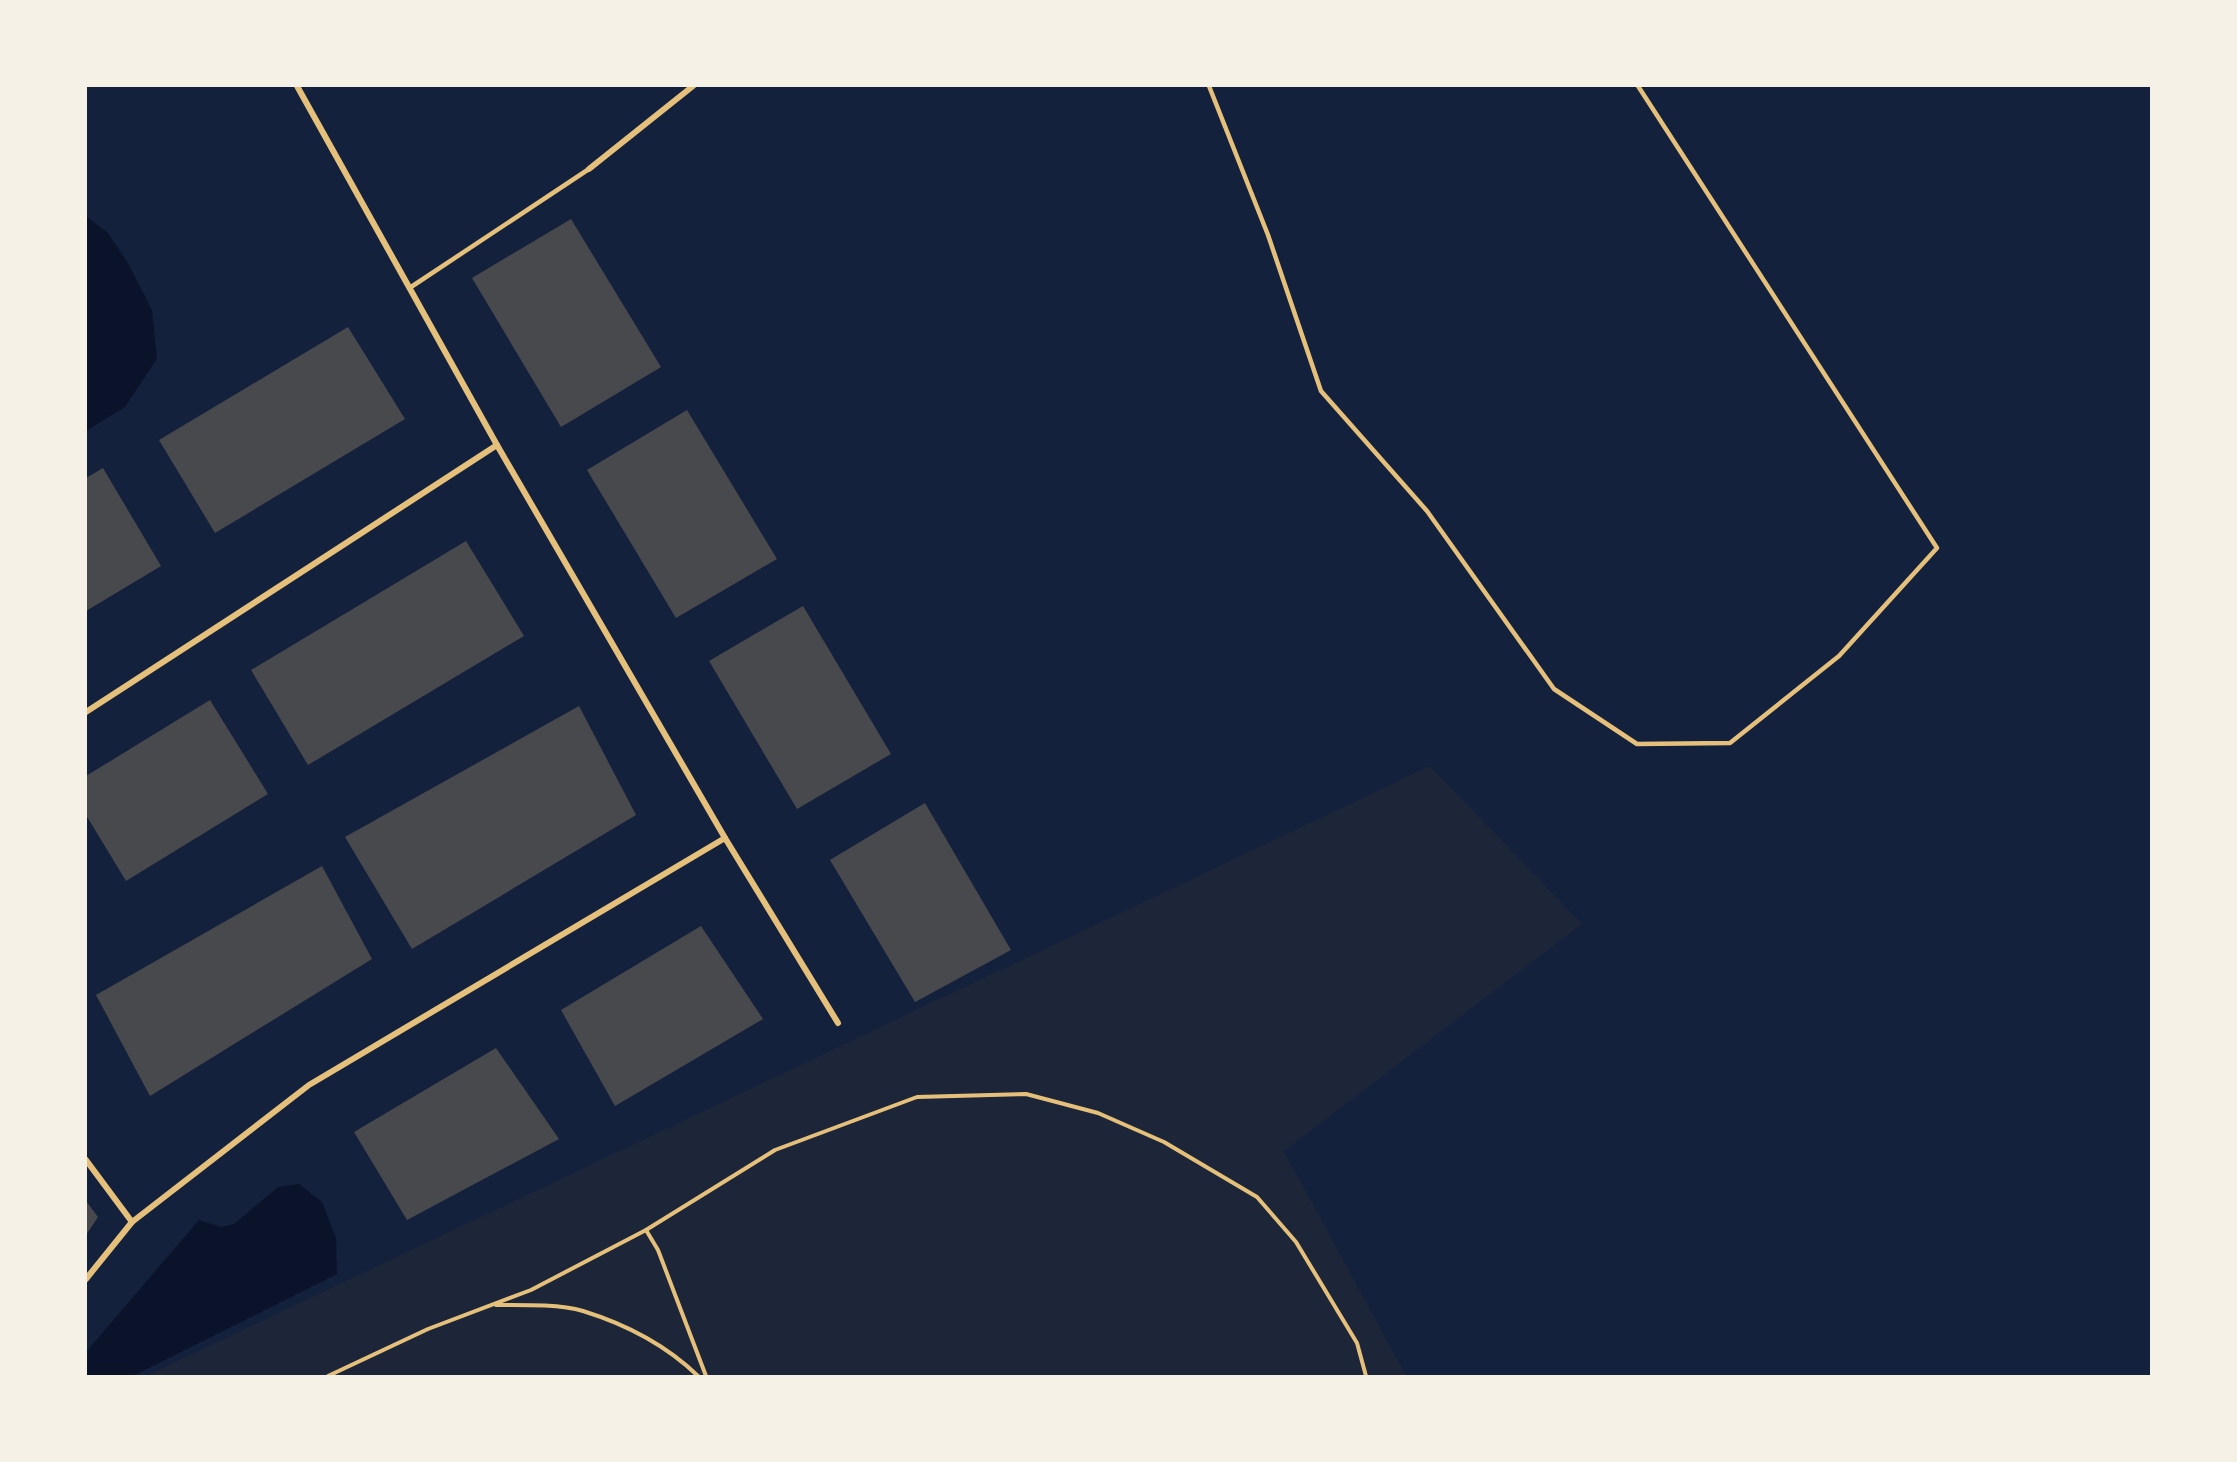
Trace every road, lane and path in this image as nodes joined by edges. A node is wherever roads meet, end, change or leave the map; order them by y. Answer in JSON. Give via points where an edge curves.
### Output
{"nodes":[{"id":1,"x":297,"y":86,"type":"edge"},
{"id":2,"x":693,"y":86,"type":"edge"},
{"id":3,"x":1209,"y":86,"type":"edge"},
{"id":4,"x":1638,"y":86,"type":"edge"},
{"id":5,"x":589,"y":169,"type":"joint"},
{"id":6,"x":411,"y":287,"type":"junction"},
{"id":7,"x":497,"y":445,"type":"junction"},
{"id":8,"x":86,"y":712,"type":"edge"},
{"id":9,"x":725,"y":838,"type":"junction"},
{"id":10,"x":838,"y":1023,"type":"dead end"},
{"id":11,"x":86,"y":1160,"type":"edge"},
{"id":12,"x":132,"y":1222,"type":"junction"},
{"id":13,"x":646,"y":1230,"type":"junction"},
{"id":14,"x":86,"y":1279,"type":"edge"},
{"id":15,"x":491,"y":1305,"type":"junction"},
{"id":16,"x":328,"y":1377,"type":"edge"},
{"id":17,"x":698,"y":1377,"type":"edge"},
{"id":18,"x":706,"y":1377,"type":"edge"},
{"id":19,"x":1366,"y":1377,"type":"edge"}],
"edges":[{"from":1,"to":6,"type":"street"},
{"from":2,"to":5,"type":"street"},
{"from":3,"to":4,"type":"lane","via":[[1268,235],[1322,391],[1427,511],[1554,689],[1637,744],[1730,743],[1839,656],[1937,548]]},
{"from":5,"to":6,"type":"lane"},
{"from":6,"to":7,"type":"street"},
{"from":7,"to":8,"type":"street"},
{"from":7,"to":9,"type":"street"},
{"from":9,"to":10,"type":"street"},
{"from":9,"to":12,"type":"street","via":[[309,1085]]},
{"from":11,"to":12,"type":"street"},
{"from":12,"to":14,"type":"street"},
{"from":13,"to":15,"type":"path","via":[[531,1290]]},
{"from":13,"to":18,"type":"path","via":[[658,1250]]},
{"from":13,"to":19,"type":"path","via":[[775,1150],[917,1097],[1026,1094],[1098,1113],[1146,1133],[1257,1197],[1296,1242],[1357,1343]]},
{"from":15,"to":16,"type":"path","via":[[428,1329]]},
{"from":15,"to":17,"type":"path","via":[[582,1311],[646,1338],[682,1361]]}]}
